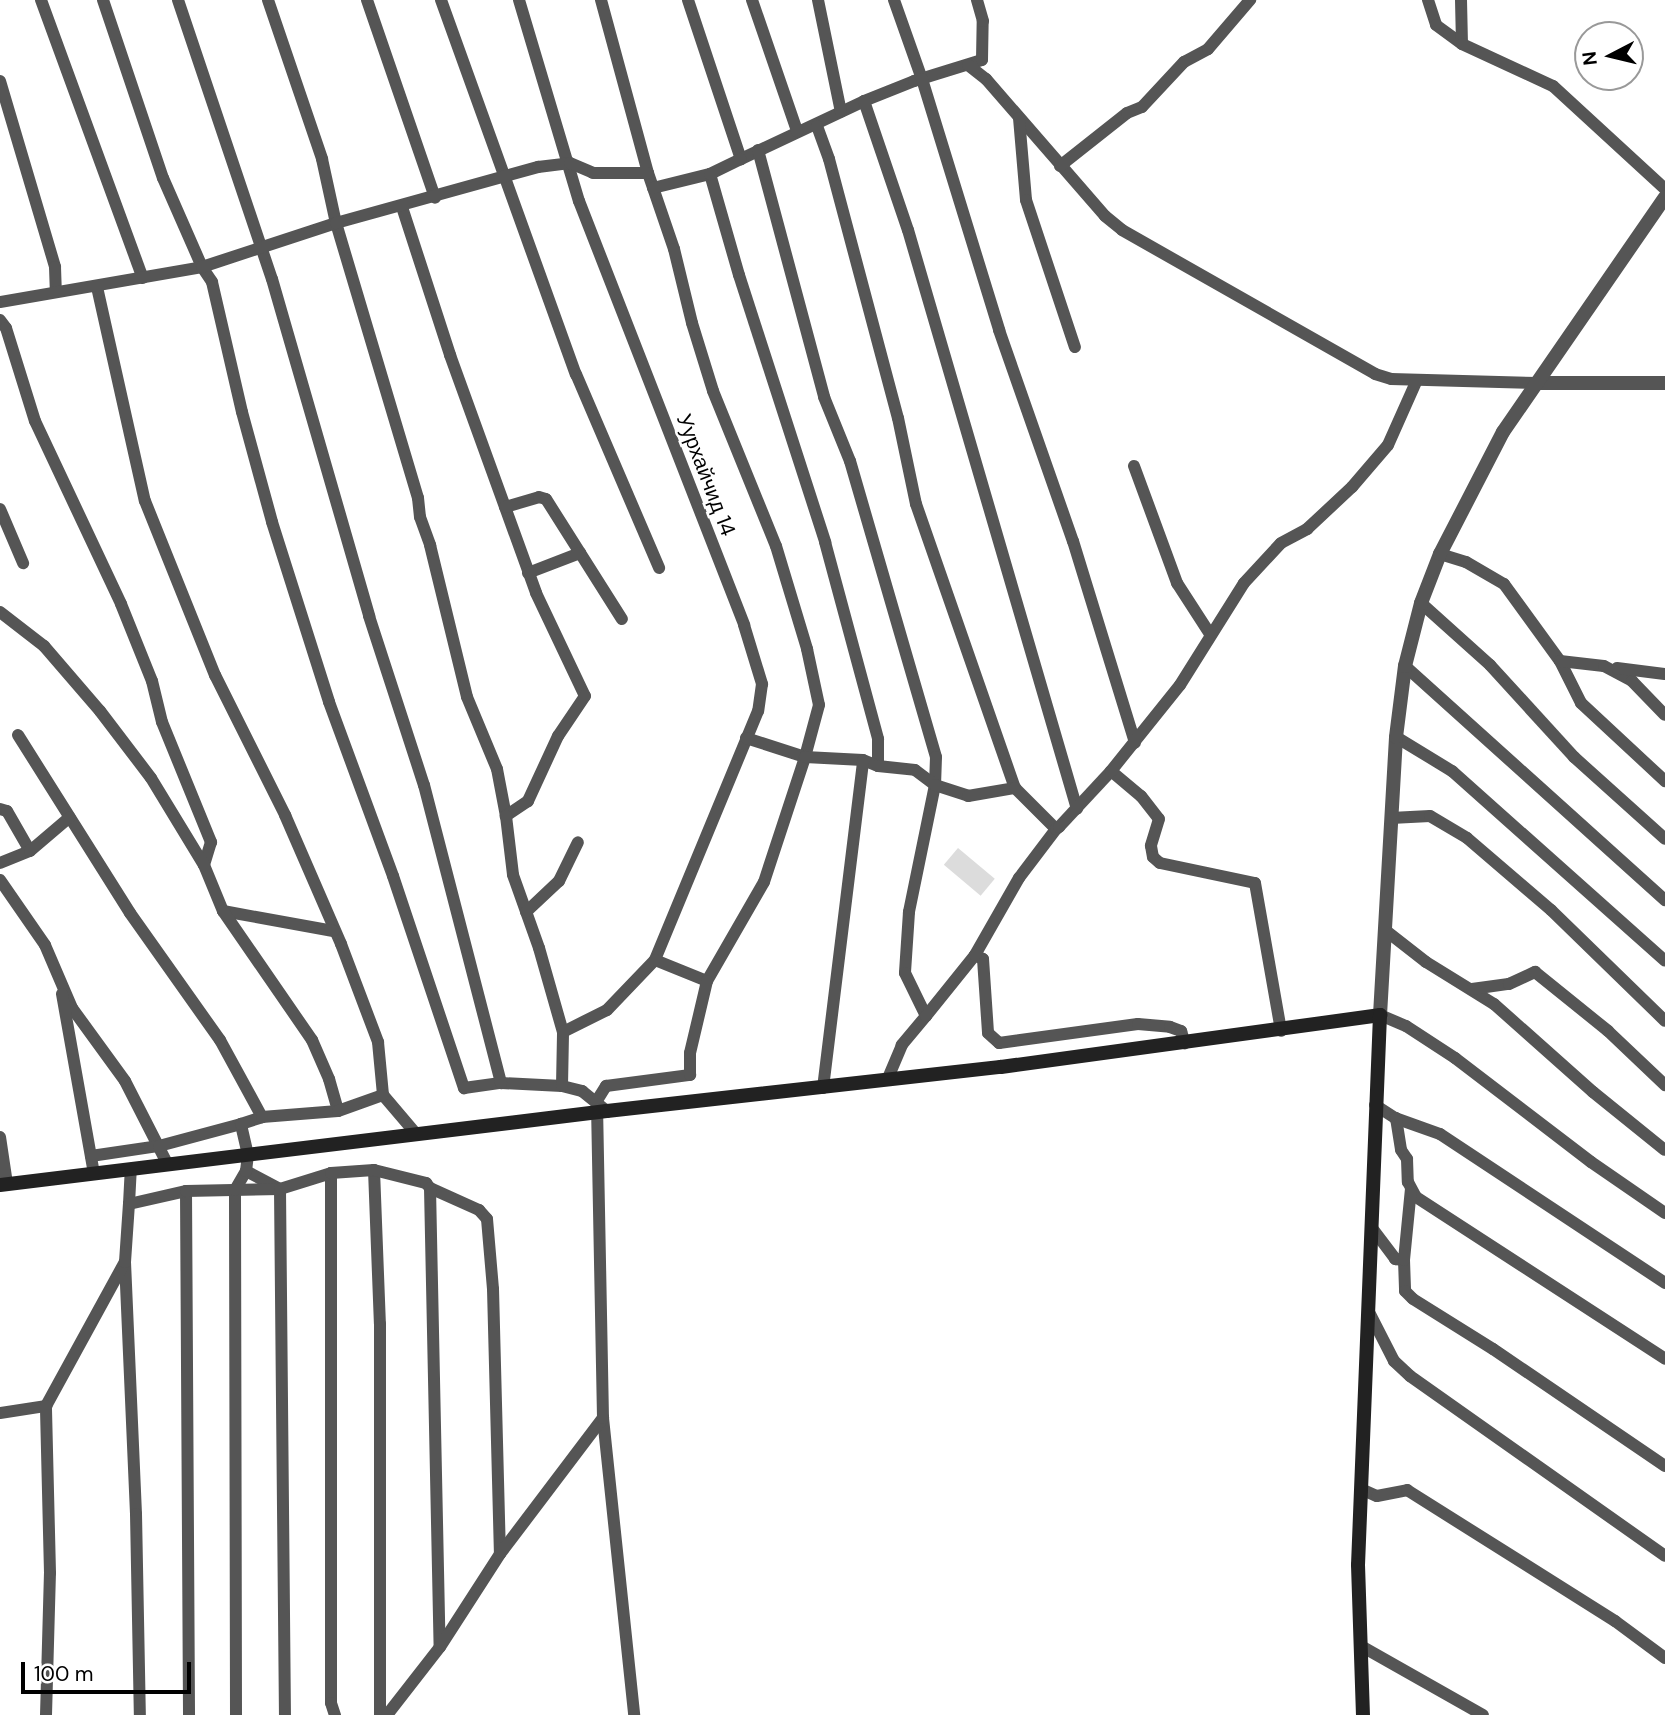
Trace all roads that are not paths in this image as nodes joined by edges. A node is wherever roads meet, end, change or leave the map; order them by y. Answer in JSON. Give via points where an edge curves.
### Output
{"nodes":[{"id":1,"x":41,"y":0,"type":"edge"},
{"id":2,"x":103,"y":0,"type":"edge"},
{"id":3,"x":178,"y":0,"type":"edge"},
{"id":4,"x":268,"y":0,"type":"edge"},
{"id":5,"x":367,"y":0,"type":"edge"},
{"id":6,"x":440,"y":0,"type":"edge"},
{"id":7,"x":519,"y":0,"type":"edge"},
{"id":8,"x":601,"y":0,"type":"edge"},
{"id":9,"x":688,"y":0,"type":"edge"},
{"id":10,"x":752,"y":0,"type":"edge"},
{"id":11,"x":818,"y":0,"type":"edge"},
{"id":12,"x":894,"y":0,"type":"edge"},
{"id":13,"x":977,"y":0,"type":"edge"},
{"id":14,"x":1250,"y":0,"type":"edge"},
{"id":15,"x":1428,"y":0,"type":"edge"},
{"id":16,"x":1461,"y":0,"type":"edge"},
{"id":17,"x":1462,"y":44,"type":"junction"},
{"id":18,"x":968,"y":65,"type":"junction"},
{"id":19,"x":922,"y":79,"type":"junction"},
{"id":20,"x":0,"y":81,"type":"edge"},
{"id":21,"x":864,"y":101,"type":"junction"},
{"id":22,"x":841,"y":112,"type":"junction"},
{"id":23,"x":1019,"y":118,"type":"junction"},
{"id":24,"x":817,"y":126,"type":"junction"},
{"id":25,"x":797,"y":131,"type":"junction"},
{"id":26,"x":758,"y":150,"type":"junction"},
{"id":27,"x":741,"y":159,"type":"junction"},
{"id":28,"x":570,"y":163,"type":"junction"},
{"id":29,"x":1060,"y":166,"type":"junction"},
{"id":30,"x":648,"y":173,"type":"junction"},
{"id":31,"x":710,"y":174,"type":"junction"},
{"id":32,"x":504,"y":176,"type":"junction"},
{"id":33,"x":653,"y":188,"type":"junction"},
{"id":34,"x":1665,"y":189,"type":"edge"},
{"id":35,"x":1665,"y":197,"type":"edge"},
{"id":36,"x":435,"y":198,"type":"junction"},
{"id":37,"x":402,"y":207,"type":"junction"},
{"id":38,"x":336,"y":223,"type":"junction"},
{"id":39,"x":259,"y":246,"type":"junction"},
{"id":40,"x":202,"y":267,"type":"junction"},
{"id":41,"x":143,"y":278,"type":"junction"},
{"id":42,"x":97,"y":287,"type":"junction"},
{"id":43,"x":56,"y":292,"type":"junction"},
{"id":44,"x":0,"y":302,"type":"edge"},
{"id":45,"x":0,"y":320,"type":"edge"},
{"id":46,"x":1075,"y":347,"type":"dead end"},
{"id":47,"x":1417,"y":380,"type":"junction"},
{"id":48,"x":1538,"y":383,"type":"junction"},
{"id":49,"x":1665,"y":383,"type":"edge"},
{"id":50,"x":1134,"y":466,"type":"dead end"},
{"id":51,"x":505,"y":507,"type":"junction"},
{"id":52,"x":0,"y":509,"type":"edge"},
{"id":53,"x":580,"y":552,"type":"junction"},
{"id":54,"x":1440,"y":554,"type":"junction"},
{"id":55,"x":23,"y":563,"type":"dead end"},
{"id":56,"x":659,"y":568,"type":"dead end"},
{"id":57,"x":528,"y":573,"type":"junction"},
{"id":58,"x":1421,"y":603,"type":"junction"},
{"id":59,"x":0,"y":612,"type":"edge"},
{"id":60,"x":622,"y":619,"type":"dead end"},
{"id":61,"x":1210,"y":635,"type":"junction"},
{"id":62,"x":1560,"y":661,"type":"junction"},
{"id":63,"x":1405,"y":666,"type":"junction"},
{"id":64,"x":1604,"y":666,"type":"junction"},
{"id":65,"x":1665,"y":674,"type":"edge"},
{"id":66,"x":1665,"y":715,"type":"edge"},
{"id":67,"x":18,"y":735,"type":"dead end"},
{"id":68,"x":1396,"y":737,"type":"junction"},
{"id":69,"x":746,"y":738,"type":"junction"},
{"id":70,"x":1135,"y":743,"type":"junction"},
{"id":71,"x":805,"y":757,"type":"junction"},
{"id":72,"x":863,"y":760,"type":"junction"},
{"id":73,"x":877,"y":766,"type":"junction"},
{"id":74,"x":1111,"y":772,"type":"junction"},
{"id":75,"x":1665,"y":781,"type":"edge"},
{"id":76,"x":935,"y":785,"type":"junction"},
{"id":77,"x":1015,"y":788,"type":"junction"},
{"id":78,"x":0,"y":809,"type":"edge"},
{"id":79,"x":1077,"y":809,"type":"junction"},
{"id":80,"x":506,"y":816,"type":"junction"},
{"id":81,"x":70,"y":817,"type":"junction"},
{"id":82,"x":1391,"y":818,"type":"junction"},
{"id":83,"x":1056,"y":829,"type":"junction"},
{"id":84,"x":1665,"y":839,"type":"edge"},
{"id":85,"x":578,"y":842,"type":"dead end"},
{"id":86,"x":30,"y":851,"type":"junction"},
{"id":87,"x":0,"y":863,"type":"edge"},
{"id":88,"x":204,"y":865,"type":"junction"},
{"id":89,"x":0,"y":880,"type":"edge"},
{"id":90,"x":1665,"y":900,"type":"edge"},
{"id":91,"x":223,"y":911,"type":"junction"},
{"id":92,"x":526,"y":912,"type":"junction"},
{"id":93,"x":1385,"y":930,"type":"junction"},
{"id":94,"x":332,"y":931,"type":"junction"},
{"id":95,"x":975,"y":954,"type":"junction"},
{"id":96,"x":655,"y":960,"type":"junction"},
{"id":97,"x":1665,"y":961,"type":"edge"},
{"id":98,"x":58,"y":973,"type":"junction"},
{"id":99,"x":707,"y":981,"type":"junction"},
{"id":100,"x":1472,"y":989,"type":"junction"},
{"id":101,"x":1380,"y":1015,"type":"junction"},
{"id":102,"x":926,"y":1016,"type":"junction"},
{"id":103,"x":1665,"y":1021,"type":"edge"},
{"id":104,"x":1280,"y":1031,"type":"junction"},
{"id":105,"x":563,"y":1032,"type":"junction"},
{"id":106,"x":1185,"y":1043,"type":"junction"},
{"id":107,"x":887,"y":1080,"type":"junction"},
{"id":108,"x":501,"y":1083,"type":"junction"},
{"id":109,"x":1665,"y":1085,"type":"edge"},
{"id":110,"x":562,"y":1086,"type":"junction"},
{"id":111,"x":823,"y":1088,"type":"junction"},
{"id":112,"x":383,"y":1095,"type":"junction"},
{"id":113,"x":1375,"y":1105,"type":"junction"},
{"id":114,"x":600,"y":1108,"type":"junction"},
{"id":115,"x":338,"y":1111,"type":"junction"},
{"id":116,"x":262,"y":1117,"type":"junction"},
{"id":117,"x":1396,"y":1118,"type":"junction"},
{"id":118,"x":241,"y":1124,"type":"junction"},
{"id":119,"x":417,"y":1135,"type":"junction"},
{"id":120,"x":0,"y":1137,"type":"edge"},
{"id":121,"x":159,"y":1146,"type":"junction"},
{"id":122,"x":1665,"y":1150,"type":"edge"},
{"id":123,"x":248,"y":1155,"type":"junction"},
{"id":124,"x":91,"y":1156,"type":"junction"},
{"id":125,"x":168,"y":1165,"type":"junction"},
{"id":126,"x":131,"y":1169,"type":"junction"},
{"id":127,"x":374,"y":1170,"type":"junction"},
{"id":128,"x":246,"y":1171,"type":"junction"},
{"id":129,"x":94,"y":1173,"type":"junction"},
{"id":130,"x":331,"y":1173,"type":"junction"},
{"id":131,"x":4,"y":1184,"type":"edge"},
{"id":132,"x":430,"y":1188,"type":"junction"},
{"id":133,"x":280,"y":1189,"type":"junction"},
{"id":134,"x":1411,"y":1189,"type":"junction"},
{"id":135,"x":235,"y":1190,"type":"junction"},
{"id":136,"x":186,"y":1191,"type":"junction"},
{"id":137,"x":129,"y":1204,"type":"junction"},
{"id":138,"x":1665,"y":1213,"type":"edge"},
{"id":139,"x":1372,"y":1227,"type":"junction"},
{"id":140,"x":1404,"y":1260,"type":"junction"},
{"id":141,"x":125,"y":1262,"type":"junction"},
{"id":142,"x":1665,"y":1283,"type":"edge"},
{"id":143,"x":1370,"y":1314,"type":"junction"},
{"id":144,"x":1665,"y":1359,"type":"edge"},
{"id":145,"x":46,"y":1406,"type":"junction"},
{"id":146,"x":0,"y":1413,"type":"edge"},
{"id":147,"x":603,"y":1419,"type":"junction"},
{"id":148,"x":1665,"y":1466,"type":"edge"},
{"id":149,"x":1361,"y":1489,"type":"junction"},
{"id":150,"x":500,"y":1553,"type":"junction"},
{"id":151,"x":1665,"y":1556,"type":"edge"},
{"id":152,"x":1361,"y":1646,"type":"junction"},
{"id":153,"x":440,"y":1647,"type":"junction"},
{"id":154,"x":1665,"y":1658,"type":"edge"},
{"id":155,"x":46,"y":1715,"type":"edge"},
{"id":156,"x":140,"y":1715,"type":"edge"},
{"id":157,"x":189,"y":1715,"type":"edge"},
{"id":158,"x":236,"y":1715,"type":"edge"},
{"id":159,"x":285,"y":1715,"type":"edge"},
{"id":160,"x":335,"y":1715,"type":"edge"},
{"id":161,"x":380,"y":1715,"type":"edge"},
{"id":162,"x":387,"y":1715,"type":"edge"},
{"id":163,"x":634,"y":1715,"type":"edge"},
{"id":164,"x":1363,"y":1715,"type":"edge"},
{"id":165,"x":1482,"y":1715,"type":"edge"}],
"edges":[{"from":1,"to":41,"type":"street"},
{"from":2,"to":40,"type":"street","via":[[163,178]]},
{"from":3,"to":39,"type":"street"},
{"from":4,"to":38,"type":"street","via":[[323,159]]},
{"from":5,"to":36,"type":"street"},
{"from":6,"to":32,"type":"street"},
{"from":7,"to":28,"type":"street","name":"Уурхайчид 14"},
{"from":8,"to":30,"type":"street"},
{"from":9,"to":27,"type":"street"},
{"from":10,"to":25,"type":"street"},
{"from":11,"to":22,"type":"street"},
{"from":12,"to":19,"type":"street"},
{"from":13,"to":18,"type":"street","via":[[983,21],[982,60]]},
{"from":14,"to":29,"type":"street","via":[[1208,49],[1184,62],[1142,107]]},
{"from":15,"to":17,"type":"street","via":[[1436,25]]},
{"from":16,"to":17,"type":"street"},
{"from":17,"to":34,"type":"street","via":[[1553,86]]},
{"from":18,"to":19,"type":"street"},
{"from":18,"to":23,"type":"street"},
{"from":19,"to":21,"type":"street"},
{"from":19,"to":70,"type":"street"},
{"from":20,"to":43,"type":"street","via":[[55,267]]},
{"from":21,"to":22,"type":"street"},
{"from":21,"to":79,"type":"street","via":[[908,230]]},
{"from":22,"to":24,"type":"street"},
{"from":23,"to":29,"type":"street"},
{"from":23,"to":46,"type":"street","via":[[1026,200]]},
{"from":24,"to":25,"type":"street"},
{"from":24,"to":77,"type":"street","via":[[898,418],[916,503]]},
{"from":25,"to":26,"type":"street"},
{"from":26,"to":27,"type":"street"},
{"from":26,"to":76,"type":"street","via":[[824,397],[850,461],[910,660],[936,757]]},
{"from":27,"to":31,"type":"street"},
{"from":28,"to":30,"type":"street","via":[[593,173]]},
{"from":28,"to":32,"type":"street"},
{"from":28,"to":69,"type":"street","name":"Уурхайчид 14","via":[[579,201],[744,625],[762,684],[758,711]]},
{"from":29,"to":47,"type":"street","via":[[1122,229],[1375,374]]},
{"from":30,"to":33,"type":"street"},
{"from":31,"to":33,"type":"street"},
{"from":31,"to":73,"type":"street","via":[[825,542],[878,739]]},
{"from":32,"to":36,"type":"street"},
{"from":32,"to":56,"type":"street","via":[[596,426]]},
{"from":33,"to":71,"type":"street","via":[[713,391],[776,546],[807,649],[819,705]]},
{"from":35,"to":48,"type":"street"},
{"from":36,"to":37,"type":"street"},
{"from":37,"to":38,"type":"street"},
{"from":37,"to":51,"type":"street"},
{"from":38,"to":39,"type":"street"},
{"from":38,"to":80,"type":"street","via":[[418,498],[467,697],[497,769]]},
{"from":39,"to":40,"type":"street"},
{"from":39,"to":108,"type":"street","via":[[424,785]]},
{"from":40,"to":41,"type":"street"},
{"from":40,"to":108,"type":"street","via":[[212,282],[261,484],[317,666],[464,1088]]},
{"from":41,"to":42,"type":"street"},
{"from":42,"to":43,"type":"street"},
{"from":42,"to":94,"type":"street","via":[[145,501],[215,675],[285,815]]},
{"from":43,"to":44,"type":"street"},
{"from":45,"to":88,"type":"street","via":[[35,421],[152,681],[162,722],[211,842]]},
{"from":47,"to":48,"type":"street"},
{"from":47,"to":61,"type":"street","via":[[1388,445],[1307,529],[1281,543],[1244,583]]},
{"from":48,"to":49,"type":"street"},
{"from":48,"to":54,"type":"street","via":[[1503,432]]},
{"from":50,"to":61,"type":"street","via":[[1177,583]]},
{"from":51,"to":53,"type":"street","via":[[546,499]]},
{"from":51,"to":57,"type":"street"},
{"from":52,"to":55,"type":"street"},
{"from":53,"to":57,"type":"street"},
{"from":53,"to":60,"type":"street"},
{"from":54,"to":58,"type":"street"},
{"from":54,"to":62,"type":"street","via":[[1492,574],[1504,584]]},
{"from":57,"to":80,"type":"street","via":[[585,696],[558,736],[528,802]]},
{"from":58,"to":63,"type":"street"},
{"from":58,"to":84,"type":"street","via":[[1490,665],[1574,757]]},
{"from":59,"to":88,"type":"street","via":[[44,646],[100,711],[151,778]]},
{"from":61,"to":70,"type":"street","via":[[1180,685]]},
{"from":62,"to":64,"type":"street"},
{"from":62,"to":75,"type":"street","via":[[1581,704]]},
{"from":63,"to":68,"type":"street"},
{"from":63,"to":90,"type":"street"},
{"from":64,"to":65,"type":"street"},
{"from":64,"to":66,"type":"street","via":[[1632,681]]},
{"from":67,"to":81,"type":"street"},
{"from":68,"to":82,"type":"street"},
{"from":68,"to":97,"type":"street","via":[[1452,771]]},
{"from":69,"to":71,"type":"street"},
{"from":69,"to":96,"type":"street","name":"Уурхайчид 14"},
{"from":70,"to":74,"type":"street"},
{"from":71,"to":72,"type":"street"},
{"from":71,"to":99,"type":"street","via":[[764,882]]},
{"from":72,"to":73,"type":"street"},
{"from":72,"to":111,"type":"street"},
{"from":73,"to":76,"type":"street","via":[[915,770]]},
{"from":74,"to":79,"type":"street"},
{"from":74,"to":104,"type":"street","via":[[1141,796],[1159,819],[1151,846],[1160,863],[1255,883]]},
{"from":76,"to":77,"type":"street","via":[[968,796]]},
{"from":76,"to":102,"type":"street","via":[[914,882],[905,973]]},
{"from":77,"to":83,"type":"street"},
{"from":78,"to":86,"type":"street","via":[[7,811]]},
{"from":79,"to":83,"type":"street"},
{"from":80,"to":92,"type":"street","via":[[513,875]]},
{"from":81,"to":86,"type":"street"},
{"from":81,"to":116,"type":"street","via":[[130,913],[220,1040]]},
{"from":82,"to":93,"type":"street"},
{"from":82,"to":103,"type":"street","via":[[1430,816],[1467,838],[1551,910]]},
{"from":83,"to":95,"type":"street","via":[[1019,878]]},
{"from":85,"to":92,"type":"street","via":[[559,881]]},
{"from":86,"to":87,"type":"street"},
{"from":88,"to":91,"type":"street"},
{"from":89,"to":98,"type":"street","via":[[29,918]]},
{"from":91,"to":94,"type":"street"},
{"from":91,"to":115,"type":"street","via":[[312,1040]]},
{"from":92,"to":105,"type":"street"},
{"from":93,"to":100,"type":"street"},
{"from":93,"to":101,"type":"street"},
{"from":94,"to":112,"type":"street","via":[[378,1042]]},
{"from":95,"to":102,"type":"street"},
{"from":95,"to":106,"type":"street","via":[[983,959],[988,1033],[999,1042],[1138,1024],[1181,1031]]},
{"from":96,"to":99,"type":"street"},
{"from":96,"to":105,"type":"street","via":[[607,1010]]},
{"from":98,"to":121,"type":"street","via":[[72,1007],[125,1081]]},
{"from":98,"to":124,"type":"street"},
{"from":99,"to":114,"type":"street","via":[[690,1053],[690,1075],[606,1086]]},
{"from":100,"to":109,"type":"street","via":[[1509,984],[1535,972]]},
{"from":100,"to":122,"type":"street"},
{"from":101,"to":104,"type":"main road"},
{"from":101,"to":113,"type":"main road"},
{"from":101,"to":138,"type":"street","via":[[1455,1058]]},
{"from":102,"to":107,"type":"street","via":[[902,1045]]},
{"from":104,"to":106,"type":"main road"},
{"from":105,"to":110,"type":"street"},
{"from":106,"to":107,"type":"main road"},
{"from":107,"to":111,"type":"main road"},
{"from":108,"to":110,"type":"street"},
{"from":110,"to":114,"type":"street","via":[[582,1091]]},
{"from":111,"to":114,"type":"main road"},
{"from":112,"to":115,"type":"street"},
{"from":112,"to":119,"type":"street"},
{"from":113,"to":117,"type":"street"},
{"from":113,"to":139,"type":"main road"},
{"from":114,"to":119,"type":"main road"},
{"from":114,"to":147,"type":"street"},
{"from":115,"to":116,"type":"street"},
{"from":116,"to":118,"type":"street"},
{"from":117,"to":134,"type":"street"},
{"from":117,"to":142,"type":"street","via":[[1440,1134]]},
{"from":118,"to":121,"type":"street"},
{"from":118,"to":123,"type":"street"},
{"from":119,"to":123,"type":"main road"},
{"from":120,"to":131,"type":"street"},
{"from":121,"to":124,"type":"street"},
{"from":121,"to":125,"type":"street"},
{"from":123,"to":125,"type":"main road"},
{"from":123,"to":128,"type":"street"},
{"from":124,"to":129,"type":"street"},
{"from":125,"to":126,"type":"main road"},
{"from":126,"to":129,"type":"main road"},
{"from":126,"to":137,"type":"street"},
{"from":127,"to":130,"type":"street"},
{"from":127,"to":132,"type":"street"},
{"from":127,"to":161,"type":"street","via":[[380,1324]]},
{"from":128,"to":133,"type":"street"},
{"from":128,"to":135,"type":"street"},
{"from":129,"to":131,"type":"main road"},
{"from":130,"to":133,"type":"street"},
{"from":130,"to":160,"type":"street","via":[[331,1703]]},
{"from":132,"to":150,"type":"street","via":[[479,1210],[487,1219]]},
{"from":132,"to":153,"type":"street"},
{"from":133,"to":135,"type":"street"},
{"from":133,"to":159,"type":"street"},
{"from":134,"to":140,"type":"street"},
{"from":134,"to":144,"type":"street","via":[[1416,1197]]},
{"from":135,"to":136,"type":"street"},
{"from":135,"to":158,"type":"street"},
{"from":136,"to":137,"type":"street"},
{"from":136,"to":157,"type":"street"},
{"from":137,"to":141,"type":"street"},
{"from":139,"to":140,"type":"street","via":[[1395,1259]]},
{"from":139,"to":143,"type":"main road"},
{"from":140,"to":148,"type":"street","via":[[1405,1291],[1413,1300]]},
{"from":141,"to":145,"type":"street"},
{"from":141,"to":156,"type":"street"},
{"from":143,"to":149,"type":"main road"},
{"from":143,"to":151,"type":"street","via":[[1394,1361],[1410,1376]]},
{"from":145,"to":146,"type":"street"},
{"from":145,"to":155,"type":"street","via":[[50,1573]]},
{"from":147,"to":150,"type":"street"},
{"from":147,"to":163,"type":"street"},
{"from":149,"to":152,"type":"main road"},
{"from":149,"to":154,"type":"street","via":[[1377,1496],[1407,1490],[1615,1621]]},
{"from":150,"to":153,"type":"street"},
{"from":152,"to":164,"type":"main road"},
{"from":152,"to":165,"type":"street"},
{"from":153,"to":162,"type":"street"}]}
